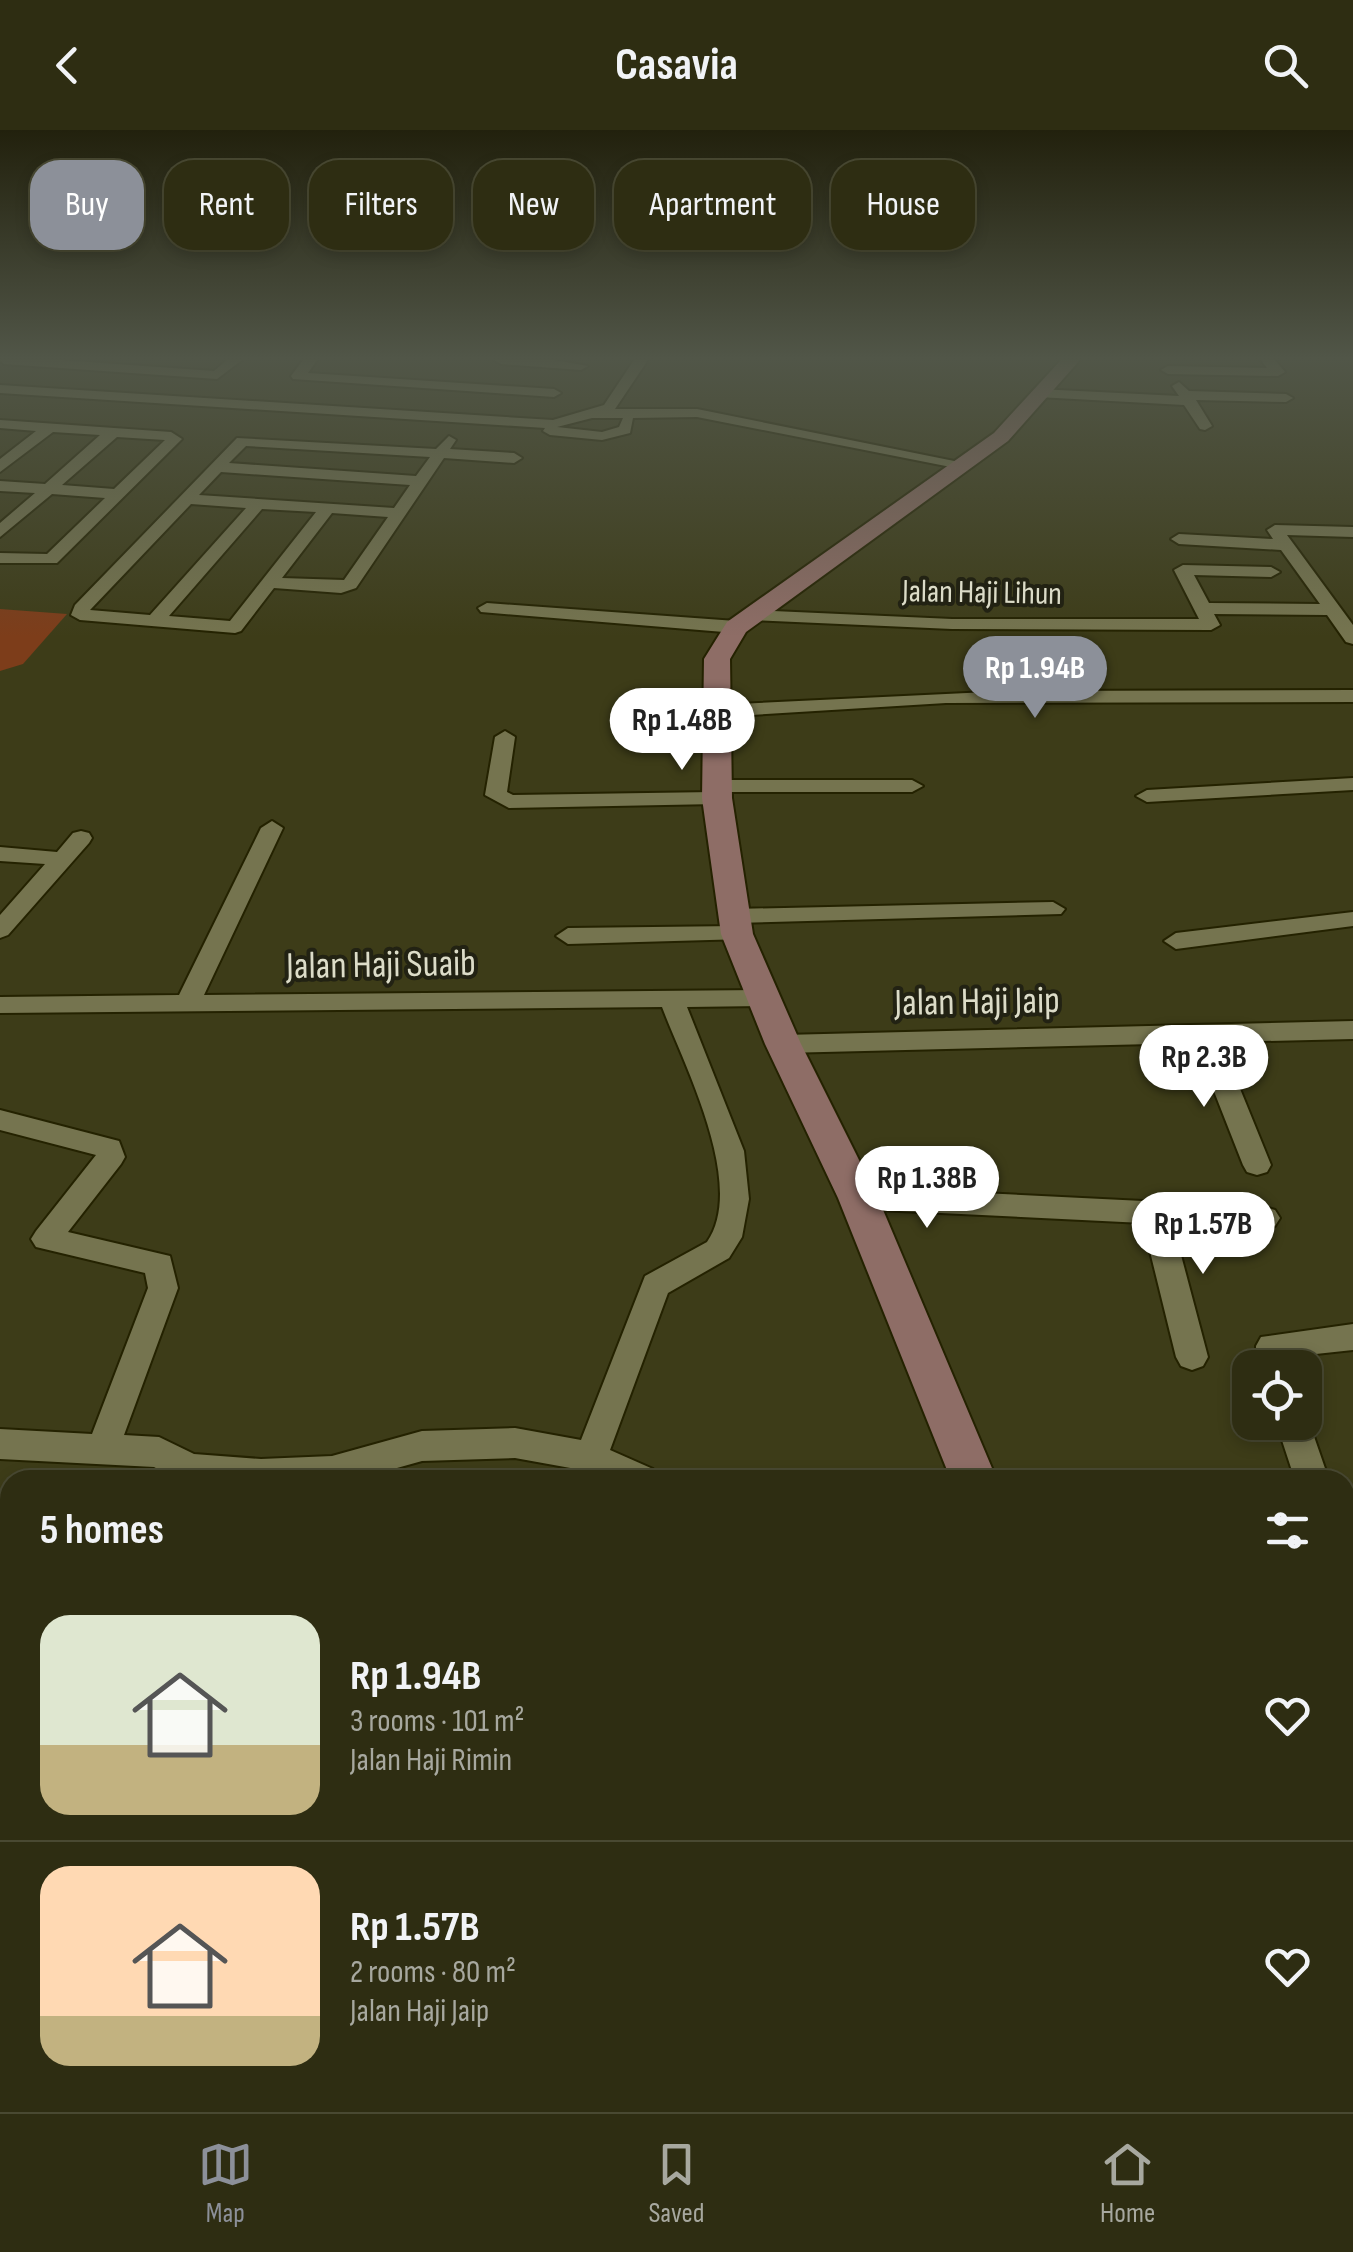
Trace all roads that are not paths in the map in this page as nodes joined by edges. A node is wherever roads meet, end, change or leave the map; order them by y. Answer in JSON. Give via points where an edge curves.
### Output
{"nodes":[{"id":1,"x":90,"y":452,"type":"edge"},
{"id":2,"x":162,"y":452,"type":"edge"},
{"id":3,"x":233,"y":452,"type":"edge"},
{"id":4,"x":441,"y":452,"type":"edge"},
{"id":5,"x":447,"y":452,"type":"edge"},
{"id":6,"x":876,"y":452,"type":"edge"},
{"id":7,"x":982,"y":452,"type":"edge"},
{"id":8,"x":514,"y":458,"type":"dead end"},
{"id":9,"x":218,"y":466,"type":"junction"},
{"id":10,"x":961,"y":469,"type":"junction"},
{"id":11,"x":420,"y":482,"type":"junction"},
{"id":12,"x":0,"y":486,"type":"edge"},
{"id":13,"x":48,"y":490,"type":"junction"},
{"id":14,"x":118,"y":494,"type":"junction"},
{"id":15,"x":187,"y":499,"type":"junction"},
{"id":16,"x":258,"y":504,"type":"junction"},
{"id":17,"x":328,"y":508,"type":"junction"},
{"id":18,"x":400,"y":513,"type":"junction"},
{"id":19,"x":0,"y":532,"type":"edge"},
{"id":20,"x":1353,"y":532,"type":"edge"},
{"id":21,"x":1179,"y":539,"type":"dead end"},
{"id":22,"x":1288,"y":545,"type":"junction"},
{"id":23,"x":0,"y":558,"type":"edge"},
{"id":24,"x":1271,"y":572,"type":"dead end"},
{"id":25,"x":272,"y":582,"type":"junction"},
{"id":26,"x":487,"y":608,"type":"dead end"},
{"id":27,"x":1332,"y":610,"type":"junction"},
{"id":28,"x":1206,"y":616,"type":"junction"},
{"id":29,"x":745,"y":621,"type":"junction"},
{"id":30,"x":154,"y":622,"type":"junction"},
{"id":31,"x":1353,"y":638,"type":"edge"},
{"id":32,"x":1008,"y":658,"type":"dead end"},
{"id":33,"x":1021,"y":696,"type":"junction"},
{"id":34,"x":1351,"y":699,"type":"edge"},
{"id":35,"x":717,"y":710,"type":"junction"},
{"id":36,"x":504,"y":738,"type":"dead end"},
{"id":37,"x":1353,"y":784,"type":"edge"},
{"id":38,"x":912,"y":786,"type":"dead end"},
{"id":39,"x":717,"y":792,"type":"junction"},
{"id":40,"x":1147,"y":796,"type":"dead end"},
{"id":41,"x":272,"y":828,"type":"dead end"},
{"id":42,"x":81,"y":838,"type":"dead end"},
{"id":43,"x":0,"y":854,"type":"edge"},
{"id":44,"x":62,"y":859,"type":"junction"},
{"id":45,"x":1052,"y":909,"type":"dead end"},
{"id":46,"x":1353,"y":919,"type":"edge"},
{"id":47,"x":726,"y":928,"type":"junction"},
{"id":48,"x":0,"y":930,"type":"edge"},
{"id":49,"x":568,"y":936,"type":"dead end"},
{"id":50,"x":1176,"y":940,"type":"dead end"},
{"id":51,"x":763,"y":998,"type":"junction"},
{"id":52,"x":674,"y":1000,"type":"junction"},
{"id":53,"x":0,"y":1005,"type":"edge"},
{"id":54,"x":186,"y":1006,"type":"junction"},
{"id":55,"x":1353,"y":1030,"type":"edge"},
{"id":56,"x":1205,"y":1034,"type":"junction"},
{"id":57,"x":783,"y":1044,"type":"junction"},
{"id":58,"x":0,"y":1120,"type":"edge"},
{"id":59,"x":1257,"y":1165,"type":"dead end"},
{"id":60,"x":858,"y":1198,"type":"junction"},
{"id":61,"x":1156,"y":1213,"type":"junction"},
{"id":62,"x":1264,"y":1218,"type":"dead end"},
{"id":63,"x":1353,"y":1337,"type":"edge"},
{"id":64,"x":1272,"y":1350,"type":"edge"},
{"id":65,"x":1192,"y":1357,"type":"dead end"},
{"id":66,"x":1298,"y":1440,"type":"edge"},
{"id":67,"x":0,"y":1444,"type":"edge"},
{"id":68,"x":103,"y":1448,"type":"junction"},
{"id":69,"x":590,"y":1457,"type":"junction"},
{"id":70,"x":182,"y":1470,"type":"edge"},
{"id":71,"x":336,"y":1470,"type":"edge"},
{"id":72,"x":619,"y":1470,"type":"edge"},
{"id":73,"x":970,"y":1470,"type":"edge"},
{"id":74,"x":1309,"y":1470,"type":"edge"}],
"edges":[{"from":1,"to":13,"type":"street"},
{"from":2,"to":14,"type":"street"},
{"from":3,"to":9,"type":"street"},
{"from":4,"to":11,"type":"street"},
{"from":5,"to":8,"type":"street"},
{"from":6,"to":10,"type":"street"},
{"from":7,"to":10,"type":"street"},
{"from":9,"to":11,"type":"street"},
{"from":9,"to":15,"type":"street"},
{"from":10,"to":29,"type":"street"},
{"from":11,"to":18,"type":"street"},
{"from":12,"to":13,"type":"street"},
{"from":13,"to":14,"type":"street"},
{"from":13,"to":19,"type":"street"},
{"from":14,"to":23,"type":"street","via":[[52,558]]},
{"from":15,"to":16,"type":"street"},
{"from":15,"to":30,"type":"street","via":[[79,612]]},
{"from":16,"to":17,"type":"street"},
{"from":16,"to":30,"type":"street"},
{"from":17,"to":18,"type":"street"},
{"from":17,"to":25,"type":"street"},
{"from":18,"to":25,"type":"street","via":[[350,584]]},
{"from":20,"to":22,"type":"street","via":[[1274,530]]},
{"from":21,"to":22,"type":"street"},
{"from":22,"to":27,"type":"street"},
{"from":24,"to":28,"type":"street","via":[[1183,570]]},
{"from":25,"to":30,"type":"street","via":[[235,627]]},
{"from":26,"to":29,"type":"street","name":"Jalan Haji Lihun"},
{"from":27,"to":28,"type":"street","name":"Jalan Haji Lihun"},
{"from":27,"to":31,"type":"street"},
{"from":28,"to":29,"type":"street","name":"Jalan Haji Lihun","via":[[952,624]]},
{"from":29,"to":35,"type":"street","via":[[717,659]]},
{"from":32,"to":33,"type":"street"},
{"from":33,"to":34,"type":"street"},
{"from":33,"to":35,"type":"street"},
{"from":35,"to":39,"type":"street"},
{"from":36,"to":39,"type":"street","via":[[496,795],[509,802]]},
{"from":37,"to":40,"type":"street"},
{"from":38,"to":39,"type":"street"},
{"from":39,"to":47,"type":"street"},
{"from":41,"to":54,"type":"street"},
{"from":42,"to":44,"type":"street"},
{"from":43,"to":44,"type":"street"},
{"from":44,"to":48,"type":"street"},
{"from":45,"to":47,"type":"street"},
{"from":46,"to":50,"type":"street"},
{"from":47,"to":49,"type":"street"},
{"from":47,"to":51,"type":"street"},
{"from":51,"to":52,"type":"street","name":"Jalan Haji Suaib"},
{"from":51,"to":57,"type":"street"},
{"from":52,"to":54,"type":"street","name":"Jalan Haji Suaib"},
{"from":52,"to":69,"type":"street","via":[[730,1151],[735,1199],[718,1250],[656,1286]]},
{"from":53,"to":54,"type":"street","name":"Jalan Haji Suaib"},
{"from":55,"to":56,"type":"street","name":"Jalan Haji Jaip"},
{"from":56,"to":57,"type":"street","name":"Jalan Haji Jaip"},
{"from":56,"to":59,"type":"street"},
{"from":57,"to":60,"type":"street"},
{"from":58,"to":68,"type":"street","via":[[109,1148],[110,1156],[46,1239],[160,1264],[163,1288]]},
{"from":60,"to":61,"type":"street"},
{"from":60,"to":73,"type":"street"},
{"from":61,"to":62,"type":"street"},
{"from":61,"to":65,"type":"street"},
{"from":63,"to":64,"type":"street"},
{"from":66,"to":74,"type":"street"},
{"from":67,"to":68,"type":"street"},
{"from":68,"to":70,"type":"street","via":[[159,1452]]},
{"from":69,"to":71,"type":"street","via":[[515,1443],[422,1446]]},
{"from":69,"to":72,"type":"street"}]}
